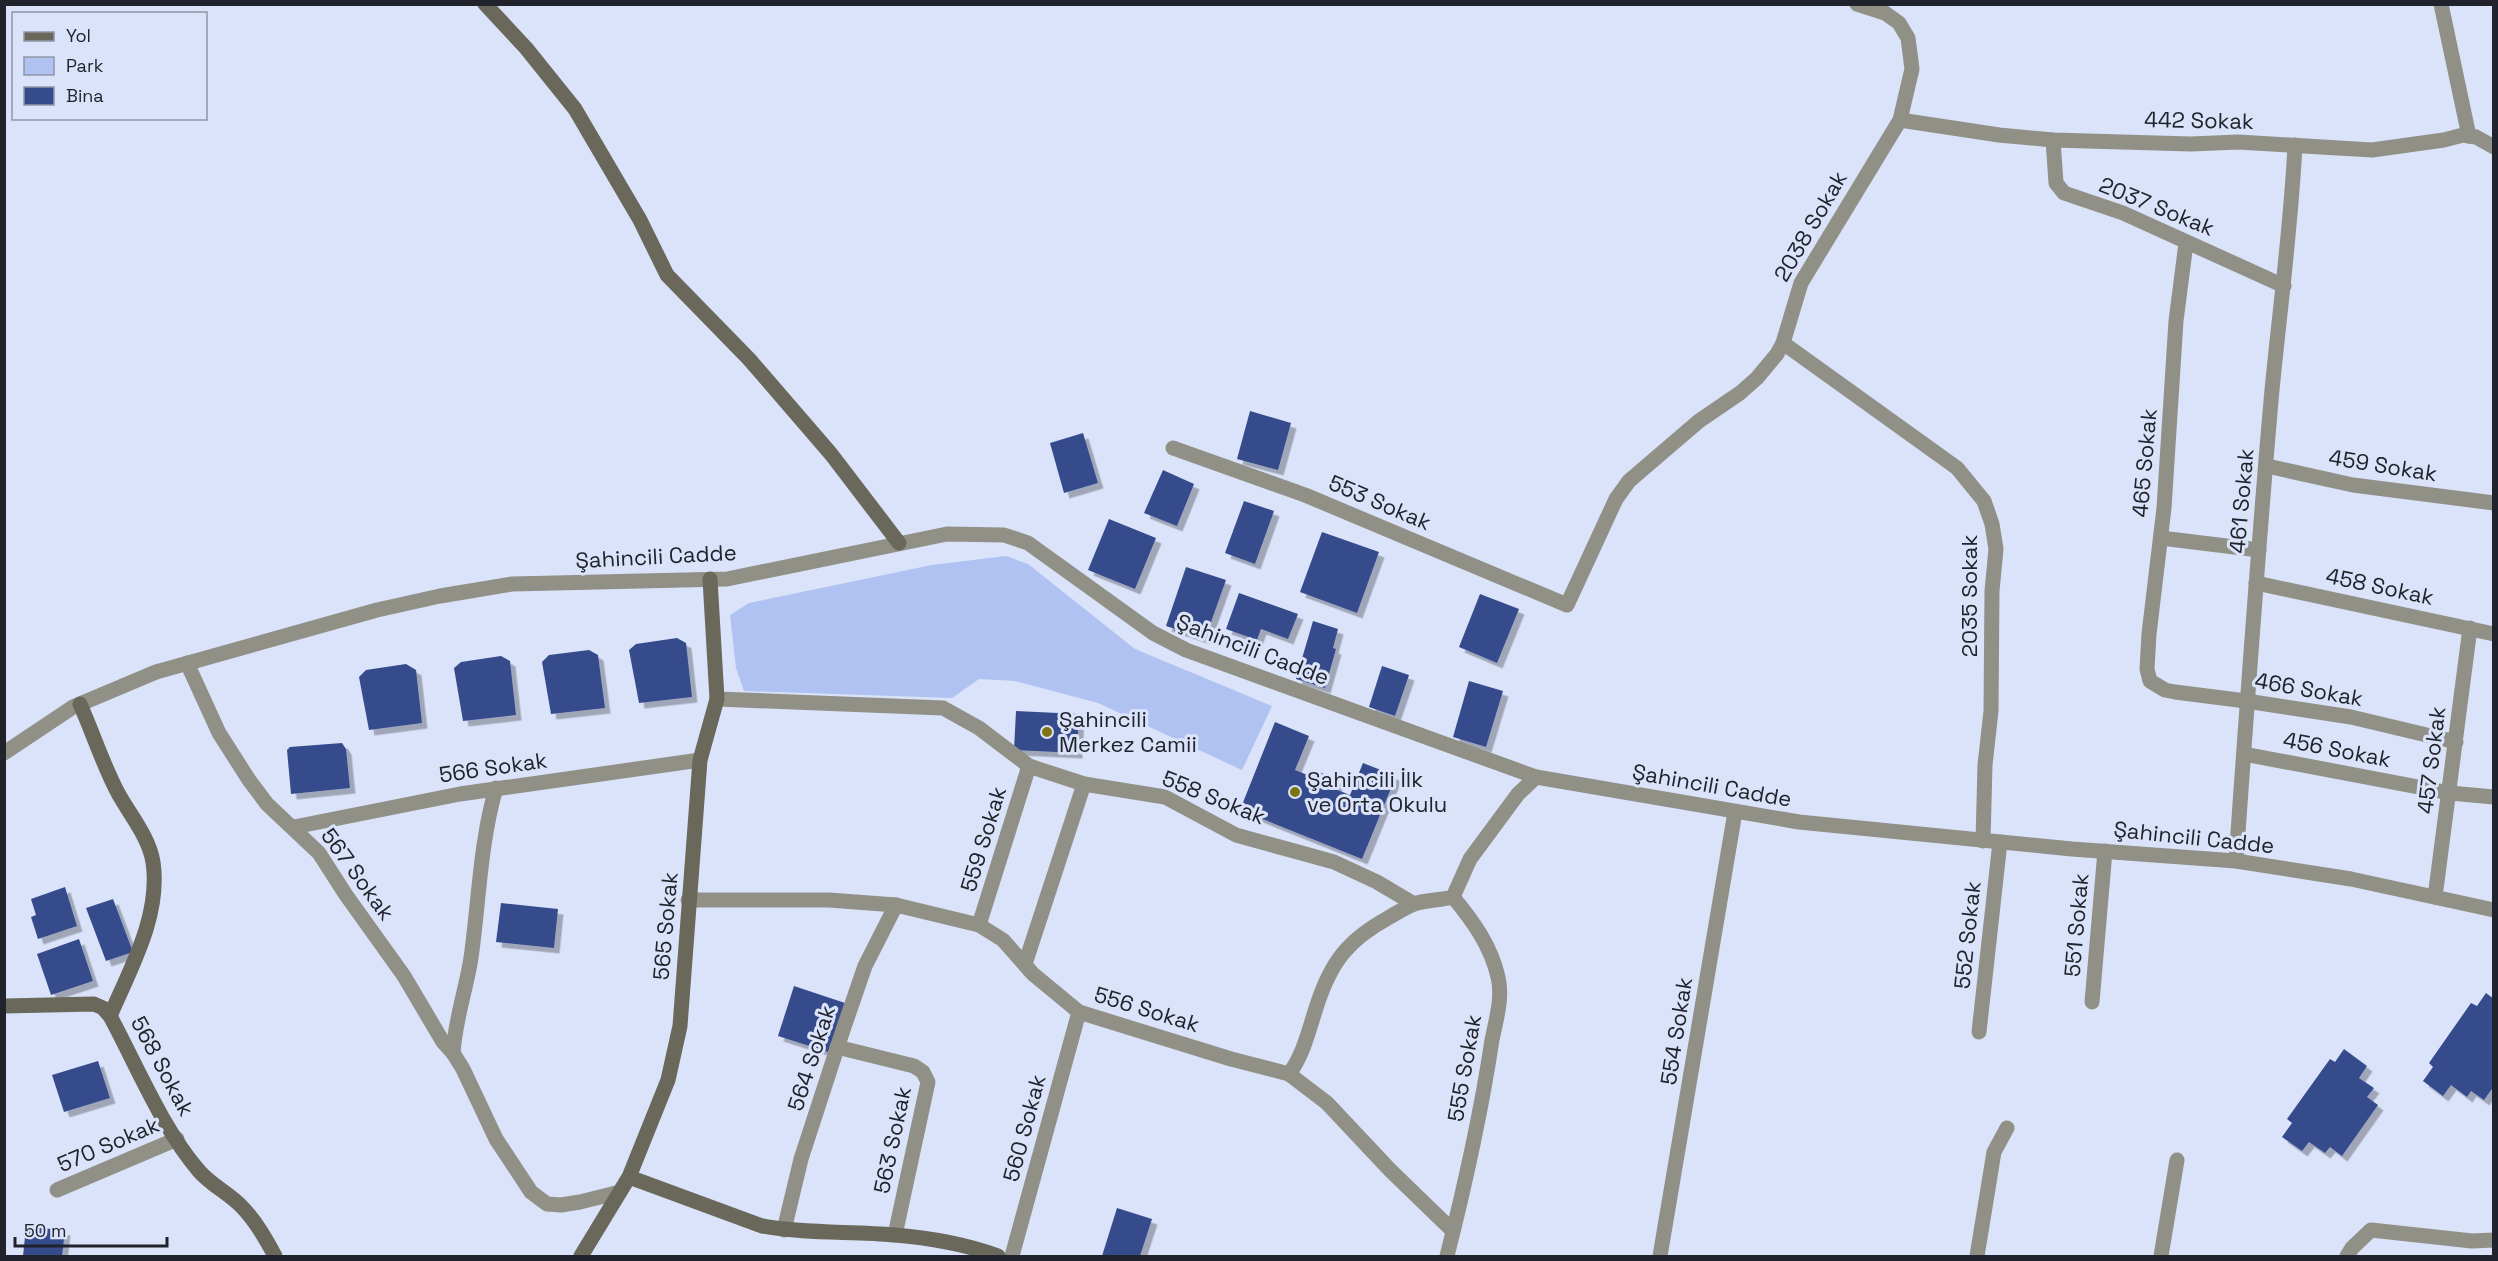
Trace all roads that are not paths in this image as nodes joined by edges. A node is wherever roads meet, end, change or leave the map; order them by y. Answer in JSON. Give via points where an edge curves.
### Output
{"nodes":[{"id":1,"x":485,"y":4,"type":"edge"},
{"id":2,"x":1857,"y":4,"type":"edge"},
{"id":3,"x":2441,"y":4,"type":"edge"},
{"id":4,"x":1900,"y":120,"type":"junction"},
{"id":5,"x":2469,"y":136,"type":"junction"},
{"id":6,"x":2053,"y":140,"type":"junction"},
{"id":7,"x":2295,"y":145,"type":"junction"},
{"id":8,"x":2493,"y":147,"type":"edge"},
{"id":9,"x":2186,"y":243,"type":"junction"},
{"id":10,"x":2284,"y":286,"type":"junction"},
{"id":11,"x":1783,"y":344,"type":"junction"},
{"id":12,"x":1173,"y":448,"type":"dead end"},
{"id":13,"x":2267,"y":466,"type":"junction"},
{"id":14,"x":2493,"y":504,"type":"edge"},
{"id":15,"x":2161,"y":538,"type":"junction"},
{"id":16,"x":898,"y":543,"type":"junction"},
{"id":17,"x":2259,"y":550,"type":"junction"},
{"id":18,"x":710,"y":579,"type":"junction"},
{"id":19,"x":2256,"y":583,"type":"junction"},
{"id":20,"x":1567,"y":605,"type":"joint"},
{"id":21,"x":2469,"y":628,"type":"junction"},
{"id":22,"x":2493,"y":634,"type":"edge"},
{"id":23,"x":187,"y":663,"type":"junction"},
{"id":24,"x":2154,"y":685,"type":"joint"},
{"id":25,"x":717,"y":699,"type":"junction"},
{"id":26,"x":2246,"y":700,"type":"junction"},
{"id":27,"x":80,"y":704,"type":"junction"},
{"id":28,"x":2456,"y":742,"type":"junction"},
{"id":29,"x":4,"y":753,"type":"edge"},
{"id":30,"x":2244,"y":754,"type":"junction"},
{"id":31,"x":700,"y":760,"type":"junction"},
{"id":32,"x":1029,"y":766,"type":"junction"},
{"id":33,"x":1536,"y":777,"type":"junction"},
{"id":34,"x":1084,"y":783,"type":"junction"},
{"id":35,"x":496,"y":788,"type":"junction"},
{"id":36,"x":2450,"y":793,"type":"junction"},
{"id":37,"x":2493,"y":797,"type":"edge"},
{"id":38,"x":1735,"y":812,"type":"junction"},
{"id":39,"x":294,"y":827,"type":"junction"},
{"id":40,"x":1983,"y":841,"type":"junction"},
{"id":41,"x":2000,"y":842,"type":"junction"},
{"id":42,"x":2105,"y":851,"type":"junction"},
{"id":43,"x":2236,"y":861,"type":"junction"},
{"id":44,"x":1453,"y":897,"type":"junction"},
{"id":45,"x":2435,"y":897,"type":"junction"},
{"id":46,"x":688,"y":900,"type":"junction"},
{"id":47,"x":1414,"y":904,"type":"junction"},
{"id":48,"x":896,"y":905,"type":"junction"},
{"id":49,"x":2493,"y":910,"type":"edge"},
{"id":50,"x":979,"y":925,"type":"junction"},
{"id":51,"x":1025,"y":964,"type":"junction"},
{"id":52,"x":2092,"y":1002,"type":"dead end"},
{"id":53,"x":4,"y":1006,"type":"edge"},
{"id":54,"x":1079,"y":1012,"type":"junction"},
{"id":55,"x":110,"y":1016,"type":"junction"},
{"id":56,"x":1979,"y":1032,"type":"dead end"},
{"id":57,"x":837,"y":1047,"type":"junction"},
{"id":58,"x":453,"y":1053,"type":"junction"},
{"id":59,"x":1289,"y":1074,"type":"junction"},
{"id":60,"x":2007,"y":1128,"type":"dead end"},
{"id":61,"x":177,"y":1139,"type":"junction"},
{"id":62,"x":2177,"y":1160,"type":"dead end"},
{"id":63,"x":629,"y":1177,"type":"junction"},
{"id":64,"x":57,"y":1190,"type":"dead end"},
{"id":65,"x":620,"y":1192,"type":"junction"},
{"id":66,"x":784,"y":1230,"type":"junction"},
{"id":67,"x":1453,"y":1232,"type":"junction"},
{"id":68,"x":895,"y":1234,"type":"junction"},
{"id":69,"x":2493,"y":1240,"type":"edge"},
{"id":70,"x":275,"y":1257,"type":"edge"},
{"id":71,"x":581,"y":1257,"type":"edge"},
{"id":72,"x":999,"y":1257,"type":"edge"},
{"id":73,"x":1012,"y":1257,"type":"edge"},
{"id":74,"x":1447,"y":1257,"type":"edge"},
{"id":75,"x":1660,"y":1257,"type":"edge"},
{"id":76,"x":1977,"y":1257,"type":"edge"},
{"id":77,"x":2162,"y":1257,"type":"edge"},
{"id":78,"x":2347,"y":1257,"type":"edge"}],
"edges":[{"from":1,"to":16,"type":"street","via":[[575,109],[640,220],[667,275],[749,359],[831,454]]},
{"from":2,"to":4,"type":"street","name":"2038 Sokak","via":[[1885,13],[1899,23],[1908,38],[1912,69]]},
{"from":3,"to":5,"type":"street"},
{"from":4,"to":6,"type":"street","name":"442 Sokak"},
{"from":4,"to":11,"type":"street","name":"2038 Sokak","via":[[1801,283]]},
{"from":5,"to":7,"type":"street","name":"442 Sokak","via":[[2372,150]]},
{"from":5,"to":8,"type":"street"},
{"from":6,"to":7,"type":"street","name":"442 Sokak"},
{"from":6,"to":9,"type":"street","name":"2037 Sokak","via":[[2055,183],[2064,193],[2122,213]]},
{"from":7,"to":10,"type":"street","name":"461 Sokak"},
{"from":9,"to":10,"type":"street","name":"2037 Sokak"},
{"from":9,"to":15,"type":"street","name":"465 Sokak","via":[[2176,321]]},
{"from":10,"to":13,"type":"street","name":"461 Sokak"},
{"from":11,"to":20,"type":"street","name":"2038 Sokak","via":[[1757,378],[1629,481]]},
{"from":11,"to":40,"type":"street","name":"2035 Sokak","via":[[1957,468],[1984,501],[1996,549]]},
{"from":12,"to":20,"type":"street","name":"553 Sokak","via":[[1305,495]]},
{"from":13,"to":14,"type":"street","name":"459 Sokak","via":[[2353,485]]},
{"from":13,"to":17,"type":"street","name":"461 Sokak"},
{"from":15,"to":17,"type":"street"},
{"from":15,"to":24,"type":"street","name":"465 Sokak","via":[[2147,669]]},
{"from":16,"to":18,"type":"street","name":"Şahincili Cadde","via":[[727,579]]},
{"from":16,"to":33,"type":"street","name":"Şahincili Cadde","via":[[947,534],[1016,537],[1153,633],[1186,650]]},
{"from":17,"to":19,"type":"street","name":"461 Sokak"},
{"from":18,"to":23,"type":"street","name":"Şahincili Cadde","via":[[512,584],[377,610]]},
{"from":18,"to":25,"type":"street","name":"565 Sokak"},
{"from":19,"to":21,"type":"street","name":"458 Sokak"},
{"from":19,"to":26,"type":"street","name":"461 Sokak"},
{"from":21,"to":22,"type":"street","name":"458 Sokak"},
{"from":21,"to":28,"type":"street","name":"457 Sokak"},
{"from":23,"to":27,"type":"street","name":"Şahincili Cadde"},
{"from":23,"to":39,"type":"street","name":"567 Sokak","via":[[219,733],[249,780],[267,804]]},
{"from":24,"to":26,"type":"street","name":"466 Sokak","via":[[2175,692]]},
{"from":25,"to":31,"type":"street","name":"565 Sokak"},
{"from":25,"to":32,"type":"street","name":"558 Sokak","via":[[943,708],[979,728]]},
{"from":26,"to":28,"type":"street","name":"466 Sokak","via":[[2350,717]]},
{"from":26,"to":30,"type":"street","name":"461 Sokak"},
{"from":27,"to":29,"type":"street","name":"Şahincili Cadde"},
{"from":27,"to":55,"type":"street","name":"568 Sokak","via":[[112,781],[153,862],[148,922]]},
{"from":28,"to":36,"type":"street","name":"457 Sokak"},
{"from":30,"to":36,"type":"street","name":"456 Sokak"},
{"from":30,"to":43,"type":"street","name":"461 Sokak"},
{"from":31,"to":35,"type":"street","name":"566 Sokak"},
{"from":31,"to":46,"type":"street","name":"565 Sokak"},
{"from":32,"to":34,"type":"street","name":"558 Sokak"},
{"from":32,"to":50,"type":"street","name":"559 Sokak"},
{"from":33,"to":38,"type":"street","name":"Şahincili Cadde"},
{"from":33,"to":44,"type":"street","via":[[1518,794],[1470,859]]},
{"from":34,"to":47,"type":"street","name":"558 Sokak","via":[[1165,797],[1236,835],[1334,862]]},
{"from":34,"to":51,"type":"street"},
{"from":35,"to":39,"type":"street","name":"566 Sokak"},
{"from":35,"to":58,"type":"street","via":[[486,821],[470,959],[454,1028]]},
{"from":36,"to":37,"type":"street","name":"456 Sokak"},
{"from":36,"to":45,"type":"street","name":"457 Sokak"},
{"from":38,"to":40,"type":"street","name":"Şahincili Cadde"},
{"from":38,"to":75,"type":"street","name":"554 Sokak"},
{"from":39,"to":58,"type":"street","name":"567 Sokak","via":[[319,853]]},
{"from":40,"to":41,"type":"street","name":"Şahincili Cadde"},
{"from":41,"to":42,"type":"street","name":"Şahincili Cadde"},
{"from":41,"to":56,"type":"street","name":"552 Sokak"},
{"from":42,"to":43,"type":"street","name":"Şahincili Cadde"},
{"from":42,"to":52,"type":"street","name":"551 Sokak"},
{"from":43,"to":45,"type":"street","name":"Şahincili Cadde"},
{"from":44,"to":47,"type":"street"},
{"from":44,"to":67,"type":"street","name":"555 Sokak","via":[[1486,945],[1500,990],[1480,1118]]},
{"from":45,"to":49,"type":"street","name":"Şahincili Cadde"},
{"from":46,"to":48,"type":"street","name":"556 Sokak","via":[[829,900]]},
{"from":46,"to":63,"type":"street","name":"565 Sokak","via":[[680,1026],[668,1080]]},
{"from":47,"to":59,"type":"street","via":[[1368,930],[1334,963],[1305,1045]]},
{"from":48,"to":50,"type":"street","name":"556 Sokak"},
{"from":48,"to":57,"type":"street","name":"564 Sokak","via":[[865,966]]},
{"from":50,"to":51,"type":"street","name":"556 Sokak","via":[[1004,940]]},
{"from":51,"to":54,"type":"street","name":"556 Sokak"},
{"from":53,"to":55,"type":"street","via":[[94,1004]]},
{"from":54,"to":59,"type":"street","name":"556 Sokak"},
{"from":54,"to":73,"type":"street","name":"560 Sokak"},
{"from":55,"to":61,"type":"street","name":"568 Sokak"},
{"from":57,"to":66,"type":"street","name":"564 Sokak","via":[[801,1159]]},
{"from":57,"to":68,"type":"street","name":"563 Sokak","via":[[914,1066],[928,1082]]},
{"from":58,"to":65,"type":"street","name":"567 Sokak","via":[[496,1140],[540,1200],[561,1205]]},
{"from":59,"to":67,"type":"street","name":"556 Sokak","via":[[1327,1102]]},
{"from":60,"to":76,"type":"street","via":[[1994,1152]]},
{"from":61,"to":64,"type":"street","name":"570 Sokak"},
{"from":61,"to":70,"type":"street","name":"568 Sokak","via":[[200,1172],[241,1206],[264,1234]]},
{"from":62,"to":77,"type":"street"},
{"from":63,"to":65,"type":"street","name":"565 Sokak"},
{"from":63,"to":66,"type":"street","via":[[762,1226]]},
{"from":65,"to":71,"type":"street","name":"565 Sokak"},
{"from":66,"to":68,"type":"street"},
{"from":67,"to":74,"type":"street","name":"555 Sokak"},
{"from":68,"to":72,"type":"street","via":[[965,1245]]},
{"from":69,"to":78,"type":"street","via":[[2371,1230]]}]}
